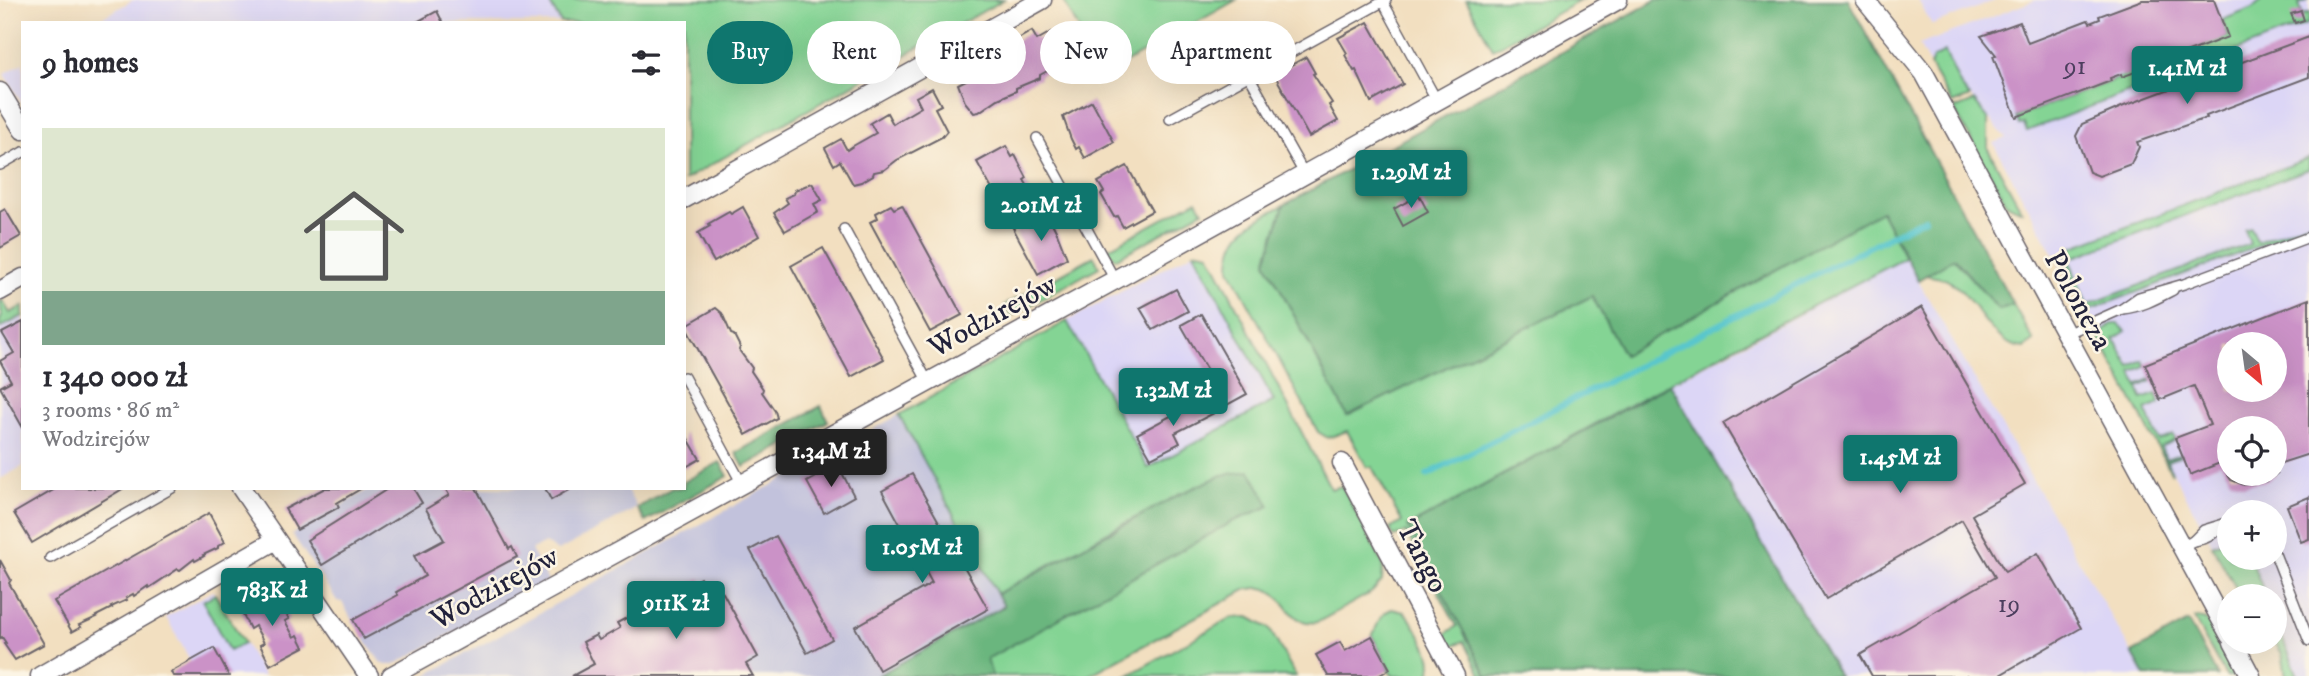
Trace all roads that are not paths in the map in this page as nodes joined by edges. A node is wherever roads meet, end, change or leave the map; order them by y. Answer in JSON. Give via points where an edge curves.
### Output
{"nodes":[{"id":1,"x":1042,"y":0,"type":"edge"},
{"id":2,"x":1618,"y":0,"type":"edge"},
{"id":3,"x":1865,"y":0,"type":"edge"},
{"id":4,"x":1385,"y":1,"type":"edge"},
{"id":5,"x":1296,"y":50,"type":"edge"},
{"id":6,"x":1234,"y":84,"type":"edge"},
{"id":7,"x":1254,"y":84,"type":"edge"},
{"id":8,"x":0,"y":92,"type":"edge"},
{"id":9,"x":1437,"y":101,"type":"junction"},
{"id":10,"x":1170,"y":119,"type":"dead end"},
{"id":11,"x":21,"y":127,"type":"edge"},
{"id":12,"x":1037,"y":138,"type":"dead end"},
{"id":13,"x":21,"y":153,"type":"edge"},
{"id":14,"x":0,"y":164,"type":"edge"},
{"id":15,"x":1305,"y":175,"type":"junction"},
{"id":16,"x":686,"y":198,"type":"edge"},
{"id":17,"x":844,"y":229,"type":"dead end"},
{"id":18,"x":2309,"y":237,"type":"edge"},
{"id":19,"x":21,"y":279,"type":"edge"},
{"id":20,"x":1115,"y":280,"type":"junction"},
{"id":21,"x":0,"y":291,"type":"edge"},
{"id":22,"x":2066,"y":334,"type":"junction"},
{"id":23,"x":686,"y":381,"type":"edge"},
{"id":24,"x":928,"y":382,"type":"junction"},
{"id":25,"x":1342,"y":463,"type":"dead end"},
{"id":26,"x":742,"y":484,"type":"junction"},
{"id":27,"x":169,"y":490,"type":"edge"},
{"id":28,"x":242,"y":490,"type":"edge"},
{"id":29,"x":2217,"y":531,"type":"edge"},
{"id":30,"x":276,"y":540,"type":"junction"},
{"id":31,"x":2188,"y":544,"type":"junction"},
{"id":32,"x":50,"y":558,"type":"dead end"},
{"id":33,"x":2281,"y":570,"type":"edge"},
{"id":34,"x":2217,"y":608,"type":"edge"},
{"id":35,"x":2309,"y":641,"type":"edge"},
{"id":36,"x":2239,"y":654,"type":"edge"},
{"id":37,"x":40,"y":676,"type":"edge"},
{"id":38,"x":369,"y":676,"type":"edge"},
{"id":39,"x":391,"y":676,"type":"edge"},
{"id":40,"x":1455,"y":676,"type":"edge"},
{"id":41,"x":2251,"y":676,"type":"edge"}],
"edges":[{"from":1,"to":16,"type":"street"},
{"from":2,"to":9,"type":"street","name":"Wodzirejów"},
{"from":3,"to":22,"type":"street","name":"Poloneza","via":[[1924,73]]},
{"from":4,"to":5,"type":"lane"},
{"from":4,"to":9,"type":"lane"},
{"from":6,"to":10,"type":"lane"},
{"from":7,"to":15,"type":"lane"},
{"from":8,"to":11,"type":"street"},
{"from":9,"to":15,"type":"street","name":"Wodzirejów"},
{"from":12,"to":20,"type":"lane"},
{"from":13,"to":14,"type":"lane"},
{"from":15,"to":20,"type":"street","name":"Wodzirejów"},
{"from":17,"to":24,"type":"lane"},
{"from":18,"to":22,"type":"lane"},
{"from":19,"to":21,"type":"street"},
{"from":20,"to":24,"type":"street","name":"Wodzirejów"},
{"from":22,"to":31,"type":"street","name":"Poloneza"},
{"from":23,"to":26,"type":"lane"},
{"from":24,"to":26,"type":"street","name":"Wodzirejów"},
{"from":25,"to":40,"type":"street","name":"Tango"},
{"from":26,"to":39,"type":"street","name":"Wodzirejów"},
{"from":27,"to":32,"type":"lane"},
{"from":28,"to":30,"type":"street"},
{"from":29,"to":31,"type":"lane"},
{"from":30,"to":37,"type":"street"},
{"from":30,"to":38,"type":"street"},
{"from":31,"to":34,"type":"street","name":"Poloneza"},
{"from":33,"to":35,"type":"lane"},
{"from":36,"to":41,"type":"street"}]}
